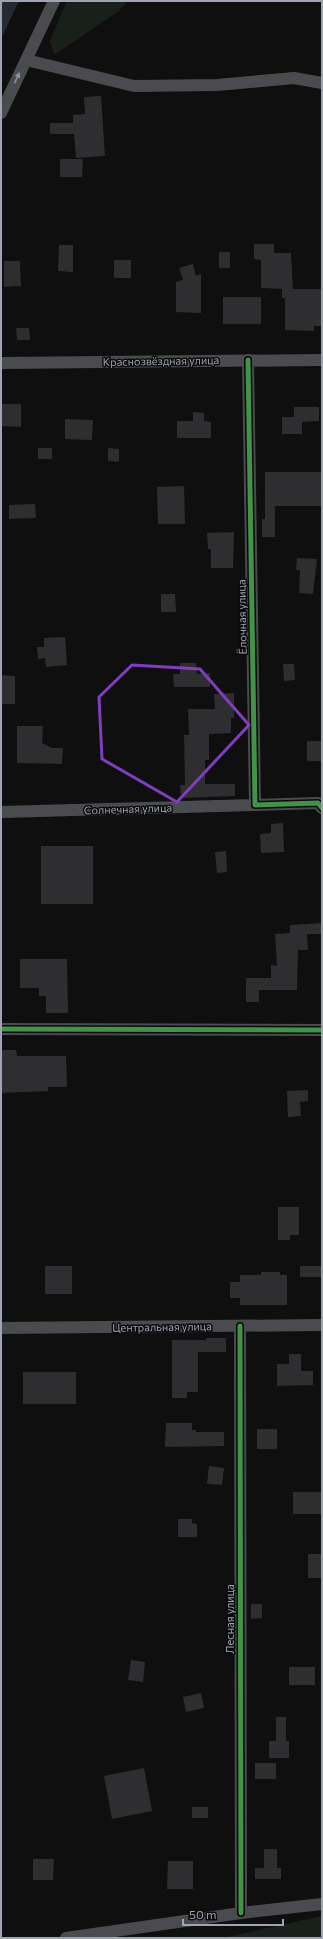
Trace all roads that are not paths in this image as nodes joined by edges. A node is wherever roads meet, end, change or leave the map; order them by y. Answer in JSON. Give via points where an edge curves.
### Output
{"nodes":[{"id":1,"x":54,"y":1,"type":"edge"},
{"id":2,"x":26,"y":60,"type":"junction"},
{"id":3,"x":322,"y":83,"type":"edge"},
{"id":4,"x":1,"y":113,"type":"edge"},
{"id":5,"x":248,"y":360,"type":"junction"},
{"id":6,"x":322,"y":360,"type":"edge"},
{"id":7,"x":1,"y":363,"type":"edge"},
{"id":8,"x":255,"y":805,"type":"junction"},
{"id":9,"x":322,"y":808,"type":"edge"},
{"id":10,"x":1,"y":812,"type":"edge"},
{"id":11,"x":1,"y":1028,"type":"edge"},
{"id":12,"x":322,"y":1030,"type":"edge"},
{"id":13,"x":322,"y":1325,"type":"edge"},
{"id":14,"x":240,"y":1326,"type":"junction"},
{"id":15,"x":1,"y":1328,"type":"edge"},
{"id":16,"x":322,"y":1904,"type":"edge"},
{"id":17,"x":241,"y":1913,"type":"junction"},
{"id":18,"x":66,"y":1938,"type":"edge"}],
"edges":[{"from":1,"to":2,"type":"street"},
{"from":2,"to":3,"type":"street","via":[[134,86],[217,84],[294,78]]},
{"from":4,"to":2,"type":"street","one_way":true},
{"from":5,"to":6,"type":"street","name":"Краснозвёздная улица"},
{"from":5,"to":7,"type":"street","name":"Краснозвёздная улица"},
{"from":5,"to":8,"type":"street","name":"Ёлочная улица"},
{"from":8,"to":9,"type":"street","via":[[318,803]]},
{"from":8,"to":10,"type":"street","name":"Солнечная улица"},
{"from":11,"to":12,"type":"street"},
{"from":13,"to":14,"type":"street","name":"Центральная улица"},
{"from":14,"to":15,"type":"street","name":"Центральная улица"},
{"from":14,"to":17,"type":"street","name":"Лесная улица"},
{"from":16,"to":17,"type":"street"},
{"from":17,"to":18,"type":"street"}]}
